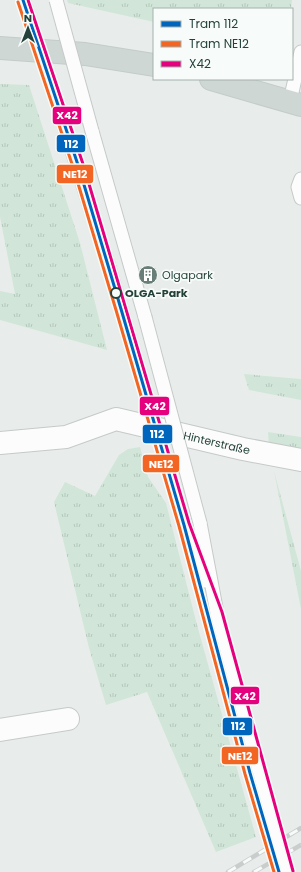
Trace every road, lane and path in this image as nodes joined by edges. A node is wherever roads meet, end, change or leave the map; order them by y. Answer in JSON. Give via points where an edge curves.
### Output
{"nodes":[{"id":1,"x":56,"y":0,"type":"edge"},
{"id":2,"x":24,"y":1,"type":"edge"},
{"id":3,"x":0,"y":48,"type":"edge"},
{"id":4,"x":301,"y":52,"type":"edge"},
{"id":5,"x":153,"y":65,"type":"edge"},
{"id":6,"x":214,"y":80,"type":"edge"},
{"id":7,"x":295,"y":103,"type":"edge"},
{"id":8,"x":301,"y":180,"type":"edge"},
{"id":9,"x":301,"y":198,"type":"edge"},
{"id":10,"x":0,"y":443,"type":"edge"},
{"id":11,"x":301,"y":460,"type":"edge"},
{"id":12,"x":217,"y":612,"type":"junction"},
{"id":13,"x":68,"y":719,"type":"dead end"},
{"id":14,"x":0,"y":730,"type":"edge"},
{"id":15,"x":288,"y":872,"type":"edge"}],
"edges":[{"from":1,"to":12,"type":"lane","bridge":true,"via":[[200,523]]},
{"from":2,"to":12,"type":"lane","bridge":true,"via":[[109,267],[184,525]]},
{"from":3,"to":5,"type":"main road","via":[[85,54]]},
{"from":4,"to":7,"type":"lane"},
{"from":6,"to":7,"type":"main road"},
{"from":8,"to":9,"type":"lane","via":[[298,187]]},
{"from":10,"to":11,"type":"street","name":"Hinterstraße","via":[[66,437],[116,419]]},
{"from":12,"to":15,"type":"lane","bridge":true},
{"from":13,"to":14,"type":"street"}]}
